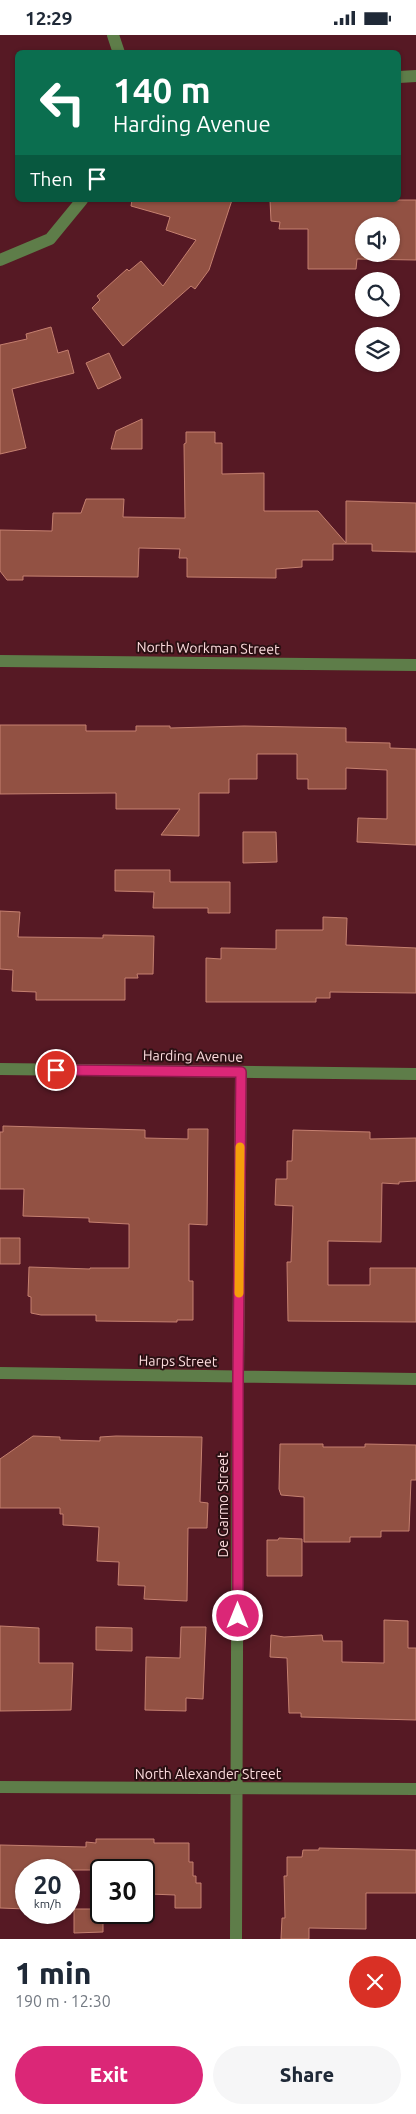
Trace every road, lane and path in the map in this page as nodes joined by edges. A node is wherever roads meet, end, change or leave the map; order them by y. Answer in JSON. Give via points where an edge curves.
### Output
{"nodes":[{"id":1,"x":113,"y":35,"type":"edge"},
{"id":2,"x":118,"y":50,"type":"edge"},
{"id":3,"x":416,"y":76,"type":"edge"},
{"id":4,"x":401,"y":77,"type":"edge"},
{"id":5,"x":80,"y":202,"type":"edge"},
{"id":6,"x":0,"y":260,"type":"edge"},
{"id":7,"x":0,"y":661,"type":"edge"},
{"id":8,"x":416,"y":665,"type":"edge"},
{"id":9,"x":0,"y":1069,"type":"edge"},
{"id":10,"x":241,"y":1072,"type":"junction"},
{"id":11,"x":416,"y":1074,"type":"edge"},
{"id":12,"x":0,"y":1373,"type":"edge"},
{"id":13,"x":238,"y":1377,"type":"junction"},
{"id":14,"x":416,"y":1379,"type":"edge"},
{"id":15,"x":0,"y":1787,"type":"edge"},
{"id":16,"x":237,"y":1789,"type":"junction"},
{"id":17,"x":416,"y":1789,"type":"edge"},
{"id":18,"x":236,"y":1939,"type":"edge"}],
"edges":[{"from":1,"to":2,"type":"street"},
{"from":3,"to":4,"type":"street"},
{"from":5,"to":6,"type":"street","via":[[50,239]]},
{"from":7,"to":8,"type":"street","name":"North Workman Street"},
{"from":9,"to":10,"type":"street","name":"Harding Avenue"},
{"from":10,"to":11,"type":"street","name":"Harding Avenue"},
{"from":10,"to":13,"type":"street","name":"De Garmo Street"},
{"from":12,"to":13,"type":"street","name":"Harps Street"},
{"from":13,"to":14,"type":"street","name":"Harps Street"},
{"from":13,"to":16,"type":"street","name":"De Garmo Street"},
{"from":15,"to":16,"type":"street","name":"North Alexander Street"},
{"from":16,"to":17,"type":"street","name":"North Alexander Street"},
{"from":16,"to":18,"type":"street","name":"De Garmo Street"}]}
